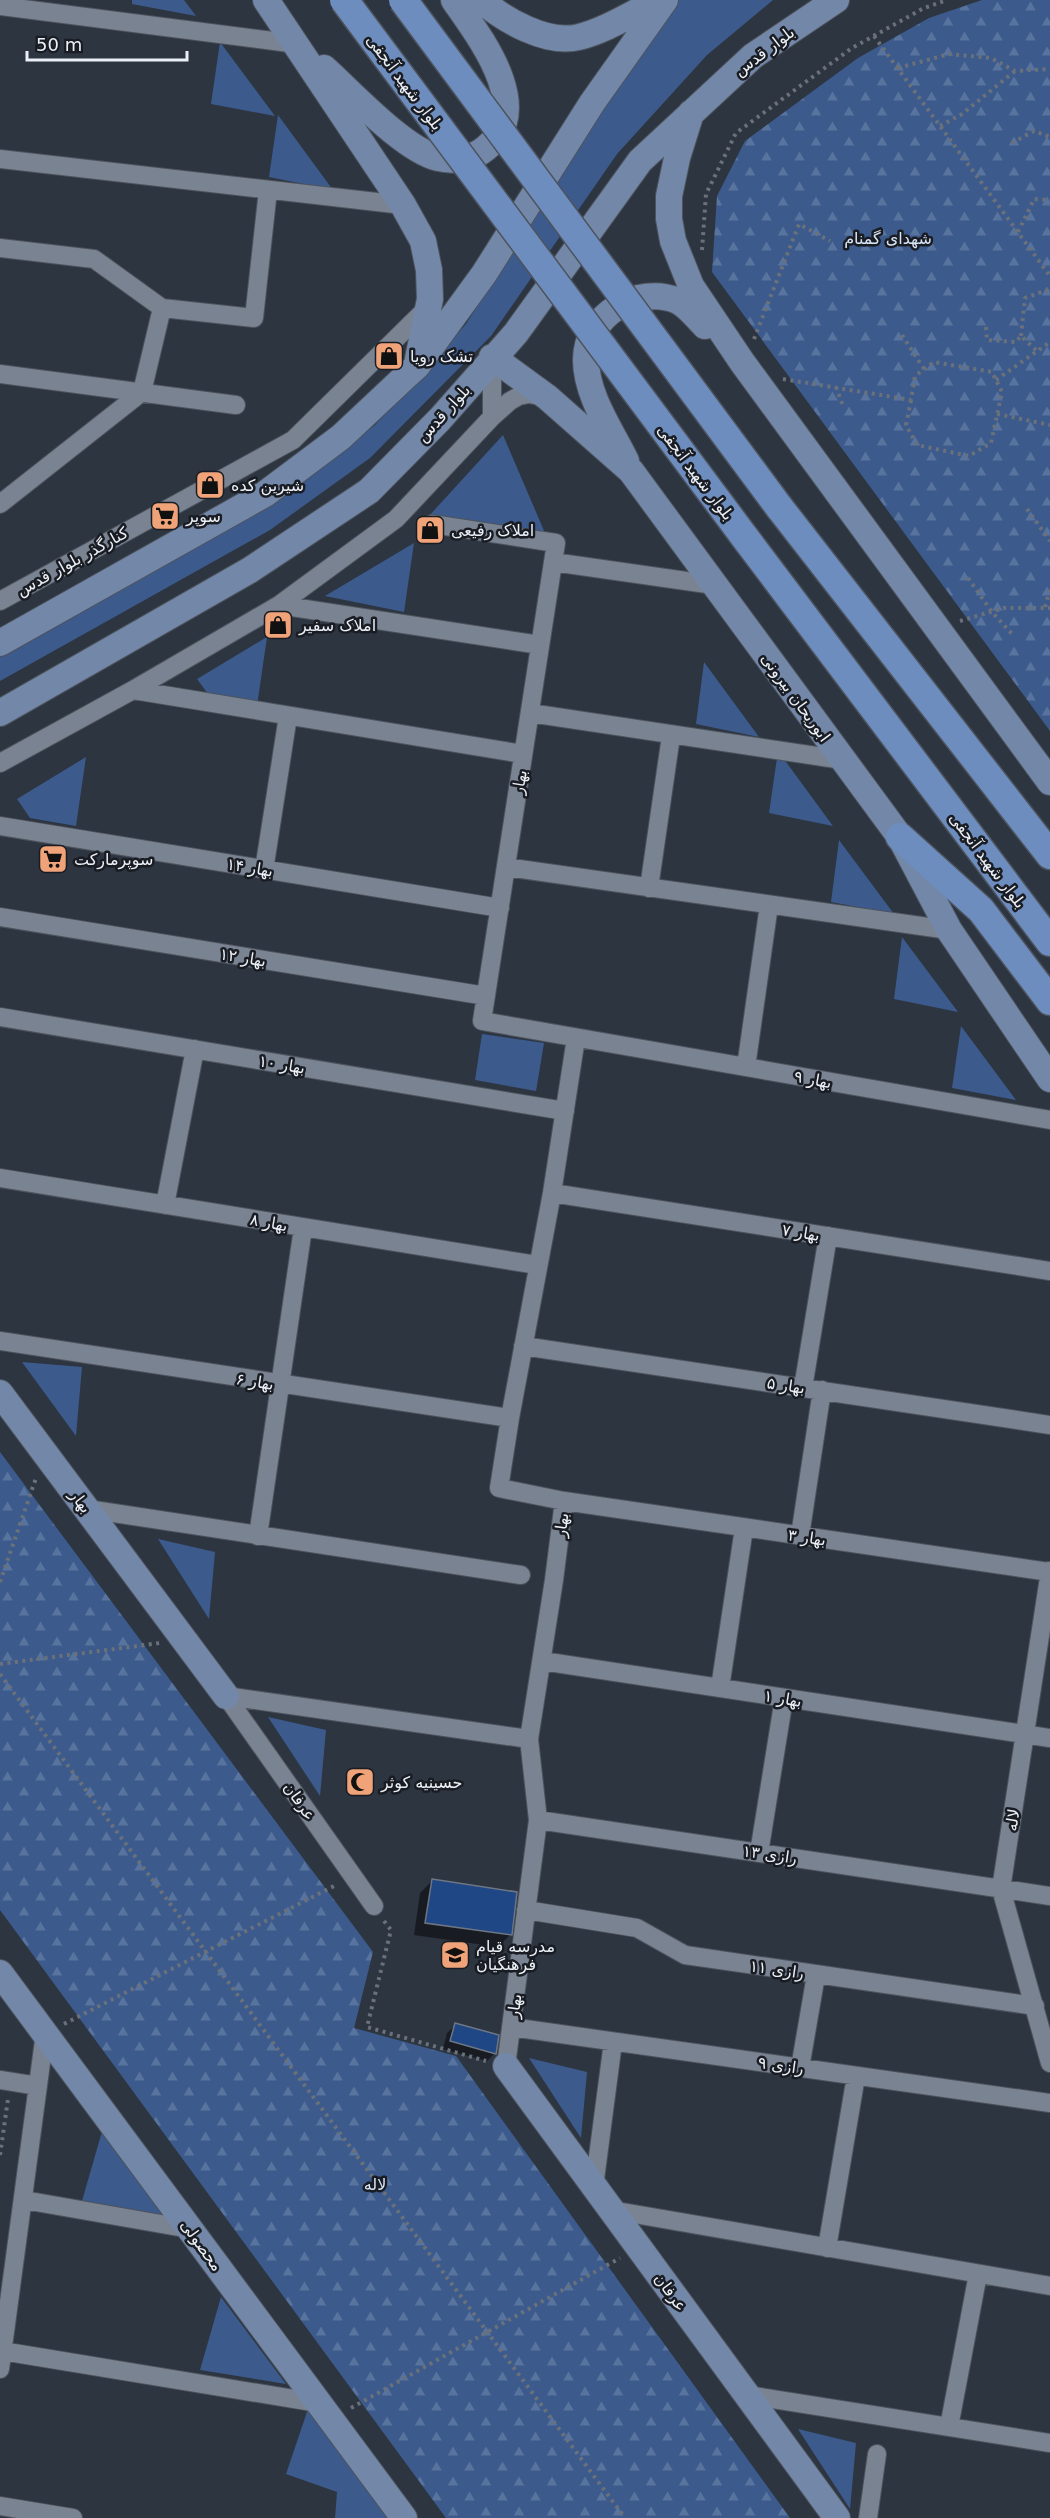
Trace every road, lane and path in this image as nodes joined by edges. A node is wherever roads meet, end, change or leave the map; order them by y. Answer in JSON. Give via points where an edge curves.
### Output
{"nodes":[{"id":1,"x":266,"y":0,"type":"edge"},
{"id":2,"x":344,"y":0,"type":"edge"},
{"id":3,"x":403,"y":0,"type":"edge"},
{"id":4,"x":454,"y":0,"type":"edge"},
{"id":5,"x":481,"y":0,"type":"edge"},
{"id":6,"x":660,"y":0,"type":"edge"},
{"id":7,"x":665,"y":0,"type":"edge"},
{"id":8,"x":836,"y":0,"type":"edge"},
{"id":9,"x":947,"y":0,"type":"edge"},
{"id":10,"x":0,"y":6,"type":"edge"},
{"id":11,"x":874,"y":36,"type":"junction"},
{"id":12,"x":297,"y":44,"type":"junction"},
{"id":13,"x":898,"y":68,"type":"junction"},
{"id":14,"x":1050,"y":69,"type":"edge"},
{"id":15,"x":1015,"y":71,"type":"junction"},
{"id":16,"x":692,"y":111,"type":"junction"},
{"id":17,"x":940,"y":126,"type":"junction"},
{"id":18,"x":1050,"y":136,"type":"edge"},
{"id":19,"x":1012,"y":143,"type":"dead end"},
{"id":20,"x":0,"y":159,"type":"edge"},
{"id":21,"x":268,"y":190,"type":"junction"},
{"id":22,"x":1050,"y":200,"type":"edge"},
{"id":23,"x":403,"y":205,"type":"junction"},
{"id":24,"x":1018,"y":232,"type":"junction"},
{"id":25,"x":830,"y":241,"type":"dead end"},
{"id":26,"x":0,"y":248,"type":"edge"},
{"id":27,"x":702,"y":252,"type":"dead end"},
{"id":28,"x":1050,"y":276,"type":"edge"},
{"id":29,"x":1050,"y":289,"type":"edge"},
{"id":30,"x":428,"y":307,"type":"junction"},
{"id":31,"x":162,"y":308,"type":"junction"},
{"id":32,"x":986,"y":327,"type":"dead end"},
{"id":33,"x":902,"y":335,"type":"dead end"},
{"id":34,"x":1022,"y":336,"type":"junction"},
{"id":35,"x":1050,"y":342,"type":"edge"},
{"id":36,"x":748,"y":350,"type":"junction"},
{"id":37,"x":1036,"y":350,"type":"junction"},
{"id":38,"x":492,"y":357,"type":"junction"},
{"id":39,"x":417,"y":366,"type":"junction"},
{"id":40,"x":924,"y":369,"type":"junction"},
{"id":41,"x":0,"y":374,"type":"edge"},
{"id":42,"x":782,"y":378,"type":"dead end"},
{"id":43,"x":996,"y":380,"type":"junction"},
{"id":44,"x":836,"y":387,"type":"junction"},
{"id":45,"x":142,"y":392,"type":"junction"},
{"id":46,"x":547,"y":397,"type":"junction"},
{"id":47,"x":911,"y":400,"type":"junction"},
{"id":48,"x":236,"y":405,"type":"dead end"},
{"id":49,"x":843,"y":406,"type":"dead end"},
{"id":50,"x":998,"y":414,"type":"junction"},
{"id":51,"x":492,"y":417,"type":"junction"},
{"id":52,"x":1050,"y":426,"type":"edge"},
{"id":53,"x":631,"y":471,"type":"junction"},
{"id":54,"x":0,"y":504,"type":"edge"},
{"id":55,"x":1027,"y":509,"type":"dead end"},
{"id":56,"x":432,"y":524,"type":"dead end"},
{"id":57,"x":1050,"y":540,"type":"edge"},
{"id":58,"x":553,"y":562,"type":"junction"},
{"id":59,"x":968,"y":578,"type":"dead end"},
{"id":60,"x":714,"y":585,"type":"junction"},
{"id":61,"x":1050,"y":590,"type":"edge"},
{"id":62,"x":0,"y":601,"type":"edge"},
{"id":63,"x":279,"y":605,"type":"junction"},
{"id":64,"x":1048,"y":608,"type":"edge"},
{"id":65,"x":992,"y":612,"type":"junction"},
{"id":66,"x":960,"y":621,"type":"dead end"},
{"id":67,"x":1012,"y":634,"type":"dead end"},
{"id":68,"x":0,"y":643,"type":"edge"},
{"id":69,"x":540,"y":645,"type":"junction"},
{"id":70,"x":133,"y":690,"type":"junction"},
{"id":71,"x":0,"y":713,"type":"edge"},
{"id":72,"x":530,"y":713,"type":"junction"},
{"id":73,"x":288,"y":716,"type":"junction"},
{"id":74,"x":671,"y":736,"type":"junction"},
{"id":75,"x":524,"y":754,"type":"junction"},
{"id":76,"x":843,"y":760,"type":"junction"},
{"id":77,"x":0,"y":763,"type":"edge"},
{"id":78,"x":1050,"y":782,"type":"edge"},
{"id":79,"x":0,"y":826,"type":"edge"},
{"id":80,"x":900,"y":837,"type":"junction"},
{"id":81,"x":1050,"y":855,"type":"edge"},
{"id":82,"x":506,"y":867,"type":"junction"},
{"id":83,"x":264,"y":870,"type":"junction"},
{"id":84,"x":648,"y":888,"type":"junction"},
{"id":85,"x":769,"y":905,"type":"junction"},
{"id":86,"x":500,"y":908,"type":"junction"},
{"id":87,"x":0,"y":917,"type":"edge"},
{"id":88,"x":949,"y":930,"type":"junction"},
{"id":89,"x":1050,"y":942,"type":"edge"},
{"id":90,"x":486,"y":996,"type":"junction"},
{"id":91,"x":1050,"y":1001,"type":"edge"},
{"id":92,"x":0,"y":1017,"type":"edge"},
{"id":93,"x":482,"y":1021,"type":"joint"},
{"id":94,"x":576,"y":1038,"type":"junction"},
{"id":95,"x":195,"y":1049,"type":"junction"},
{"id":96,"x":746,"y":1067,"type":"junction"},
{"id":97,"x":1050,"y":1079,"type":"edge"},
{"id":98,"x":565,"y":1111,"type":"junction"},
{"id":99,"x":1050,"y":1120,"type":"edge"},
{"id":100,"x":0,"y":1178,"type":"edge"},
{"id":101,"x":552,"y":1193,"type":"junction"},
{"id":102,"x":165,"y":1205,"type":"junction"},
{"id":103,"x":303,"y":1228,"type":"junction"},
{"id":104,"x":828,"y":1236,"type":"junction"},
{"id":105,"x":537,"y":1265,"type":"junction"},
{"id":106,"x":1050,"y":1271,"type":"edge"},
{"id":107,"x":0,"y":1341,"type":"edge"},
{"id":108,"x":523,"y":1346,"type":"junction"},
{"id":109,"x":281,"y":1385,"type":"junction"},
{"id":110,"x":803,"y":1388,"type":"junction"},
{"id":111,"x":822,"y":1390,"type":"junction"},
{"id":112,"x":0,"y":1393,"type":"edge"},
{"id":113,"x":510,"y":1418,"type":"junction"},
{"id":114,"x":1050,"y":1425,"type":"edge"},
{"id":115,"x":45,"y":1452,"type":"junction"},
{"id":116,"x":564,"y":1501,"type":"junction"},
{"id":117,"x":87,"y":1509,"type":"junction"},
{"id":118,"x":744,"y":1528,"type":"junction"},
{"id":119,"x":258,"y":1536,"type":"junction"},
{"id":120,"x":800,"y":1536,"type":"junction"},
{"id":121,"x":1050,"y":1572,"type":"edge"},
{"id":122,"x":520,"y":1575,"type":"dead end"},
{"id":123,"x":0,"y":1582,"type":"edge"},
{"id":124,"x":185,"y":1640,"type":"junction"},
{"id":125,"x":1045,"y":1641,"type":"edge"},
{"id":126,"x":542,"y":1661,"type":"junction"},
{"id":127,"x":0,"y":1664,"type":"edge"},
{"id":128,"x":0,"y":1674,"type":"edge"},
{"id":129,"x":720,"y":1688,"type":"junction"},
{"id":130,"x":226,"y":1696,"type":"junction"},
{"id":131,"x":784,"y":1698,"type":"junction"},
{"id":132,"x":1025,"y":1735,"type":"junction"},
{"id":133,"x":1050,"y":1738,"type":"edge"},
{"id":134,"x":529,"y":1739,"type":"junction"},
{"id":135,"x":538,"y":1820,"type":"junction"},
{"id":136,"x":759,"y":1853,"type":"junction"},
{"id":137,"x":353,"y":1876,"type":"junction"},
{"id":138,"x":1001,"y":1888,"type":"junction"},
{"id":139,"x":1050,"y":1896,"type":"edge"},
{"id":140,"x":374,"y":1906,"type":"joint"},
{"id":141,"x":526,"y":1910,"type":"junction"},
{"id":142,"x":206,"y":1951,"type":"junction"},
{"id":143,"x":0,"y":1972,"type":"edge"},
{"id":144,"x":816,"y":1975,"type":"junction"},
{"id":145,"x":1035,"y":2006,"type":"junction"},
{"id":146,"x":511,"y":2027,"type":"junction"},
{"id":147,"x":45,"y":2033,"type":"junction"},
{"id":148,"x":613,"y":2042,"type":"junction"},
{"id":149,"x":1049,"y":2058,"type":"edge"},
{"id":150,"x":506,"y":2066,"type":"junction"},
{"id":151,"x":800,"y":2068,"type":"junction"},
{"id":152,"x":856,"y":2076,"type":"junction"},
{"id":153,"x":5,"y":2081,"type":"edge"},
{"id":154,"x":38,"y":2086,"type":"junction"},
{"id":155,"x":1050,"y":2103,"type":"edge"},
{"id":156,"x":0,"y":2155,"type":"edge"},
{"id":157,"x":594,"y":2187,"type":"junction"},
{"id":158,"x":24,"y":2200,"type":"junction"},
{"id":159,"x":611,"y":2210,"type":"junction"},
{"id":160,"x":190,"y":2229,"type":"junction"},
{"id":161,"x":639,"y":2247,"type":"junction"},
{"id":162,"x":827,"y":2248,"type":"junction"},
{"id":163,"x":978,"y":2274,"type":"junction"},
{"id":164,"x":1050,"y":2286,"type":"edge"},
{"id":165,"x":488,"y":2332,"type":"junction"},
{"id":166,"x":1,"y":2360,"type":"edge"},
{"id":167,"x":747,"y":2395,"type":"junction"},
{"id":168,"x":325,"y":2411,"type":"junction"},
{"id":169,"x":949,"y":2427,"type":"junction"},
{"id":170,"x":1050,"y":2443,"type":"edge"},
{"id":171,"x":877,"y":2454,"type":"dead end"},
{"id":172,"x":0,"y":2506,"type":"edge"},
{"id":173,"x":73,"y":2518,"type":"edge"},
{"id":174,"x":404,"y":2518,"type":"edge"},
{"id":175,"x":625,"y":2518,"type":"edge"},
{"id":176,"x":837,"y":2518,"type":"edge"},
{"id":177,"x":868,"y":2518,"type":"edge"}],
"edges":[{"from":1,"to":12,"type":"main road"},
{"from":2,"to":89,"type":"main road","name":"بلوار شهید آنجفی","bridge":true},
{"from":3,"to":81,"type":"main road","bridge":true,"via":[[779,507]]},
{"from":4,"to":12,"type":"main road","via":[[483,42],[506,101],[504,124],[495,141],[480,153],[458,160],[437,158],[412,145]]},
{"from":5,"to":6,"type":"main road","via":[[526,29],[576,38]]},
{"from":7,"to":39,"type":"main road","via":[[592,103],[484,274]]},
{"from":8,"to":16,"type":"main road","name":"بلوار قدس","via":[[753,56]]},
{"from":9,"to":11,"type":"path"},
{"from":10,"to":12,"type":"street"},
{"from":11,"to":13,"type":"path"},
{"from":11,"to":27,"type":"path","via":[[736,134],[706,194]]},
{"from":12,"to":23,"type":"main road"},
{"from":13,"to":15,"type":"path","via":[[949,54],[991,58]]},
{"from":13,"to":17,"type":"path"},
{"from":14,"to":15,"type":"path"},
{"from":15,"to":17,"type":"path","via":[[962,114]]},
{"from":16,"to":36,"type":"main road","via":[[669,196],[673,241],[692,286]]},
{"from":16,"to":38,"type":"main road","name":"بلوار قدس","via":[[640,161],[516,333]]},
{"from":17,"to":24,"type":"path"},
{"from":18,"to":19,"type":"path","via":[[1035,131]]},
{"from":20,"to":21,"type":"street"},
{"from":21,"to":23,"type":"street"},
{"from":21,"to":31,"type":"street","via":[[254,318]]},
{"from":22,"to":24,"type":"path","via":[[1034,199]]},
{"from":23,"to":30,"type":"main road","via":[[423,241],[429,270]]},
{"from":24,"to":28,"type":"path"},
{"from":25,"to":36,"type":"path","via":[[799,224]]},
{"from":26,"to":31,"type":"street","via":[[94,259]]},
{"from":29,"to":34,"type":"path","via":[[1025,298]]},
{"from":30,"to":39,"type":"main road"},
{"from":30,"to":62,"type":"street","name":"کنارگذر بلوار قدس","via":[[293,440]]},
{"from":31,"to":45,"type":"street"},
{"from":32,"to":34,"type":"path","via":[[987,340],[1016,342]]},
{"from":33,"to":40,"type":"path"},
{"from":34,"to":37,"type":"path"},
{"from":35,"to":37,"type":"path"},
{"from":36,"to":53,"type":"main road","via":[[668,298],[648,295],[624,302],[605,316],[591,336],[586,358],[588,383]]},
{"from":36,"to":78,"type":"main road"},
{"from":37,"to":43,"type":"path"},
{"from":38,"to":46,"type":"main road","name":"ابوریحان بیرونی"},
{"from":38,"to":51,"type":"street"},
{"from":38,"to":71,"type":"main road","name":"بلوار قدس","via":[[440,419],[369,491],[250,570]]},
{"from":39,"to":68,"type":"main road","via":[[341,437],[266,494]]},
{"from":40,"to":43,"type":"path","via":[[934,362],[992,372]]},
{"from":40,"to":47,"type":"path","via":[[915,376]]},
{"from":41,"to":45,"type":"street"},
{"from":42,"to":44,"type":"path"},
{"from":43,"to":50,"type":"path","via":[[1002,392]]},
{"from":44,"to":47,"type":"path"},
{"from":44,"to":49,"type":"path"},
{"from":45,"to":48,"type":"street"},
{"from":45,"to":54,"type":"street"},
{"from":46,"to":51,"type":"street","via":[[519,396]]},
{"from":46,"to":53,"type":"main road","name":"ابوریحان بیرونی"},
{"from":47,"to":50,"type":"path","via":[[906,425],[917,445],[969,456],[991,443]]},
{"from":50,"to":52,"type":"path"},
{"from":51,"to":63,"type":"street","via":[[396,519]]},
{"from":53,"to":60,"type":"main road","name":"ابوریحان بیرونی"},
{"from":55,"to":57,"type":"path"},
{"from":56,"to":58,"type":"street","name":"بهار","via":[[556,543]]},
{"from":58,"to":60,"type":"street"},
{"from":58,"to":69,"type":"street","name":"بهار"},
{"from":59,"to":65,"type":"path"},
{"from":60,"to":76,"type":"main road","name":"ابوریحان بیرونی"},
{"from":61,"to":64,"type":"path"},
{"from":63,"to":69,"type":"street"},
{"from":63,"to":70,"type":"street"},
{"from":64,"to":65,"type":"path","via":[[1004,608]]},
{"from":65,"to":66,"type":"path"},
{"from":65,"to":67,"type":"path"},
{"from":69,"to":72,"type":"street","name":"بهار"},
{"from":70,"to":73,"type":"street"},
{"from":70,"to":77,"type":"street"},
{"from":72,"to":74,"type":"street"},
{"from":72,"to":75,"type":"street","name":"بهار"},
{"from":73,"to":75,"type":"street"},
{"from":73,"to":83,"type":"street"},
{"from":74,"to":76,"type":"street"},
{"from":74,"to":84,"type":"street"},
{"from":75,"to":82,"type":"street","name":"بهار"},
{"from":76,"to":80,"type":"main road","name":"ابوریحان بیرونی"},
{"from":79,"to":83,"type":"street","name":"بهار ۱۴"},
{"from":80,"to":88,"type":"main road","name":"ابوریحان بیرونی"},
{"from":80,"to":91,"type":"main road","via":[[981,910]]},
{"from":82,"to":84,"type":"street"},
{"from":82,"to":86,"type":"street","name":"بهار"},
{"from":83,"to":86,"type":"street","name":"بهار ۱۴"},
{"from":84,"to":85,"type":"street"},
{"from":85,"to":88,"type":"street"},
{"from":85,"to":96,"type":"street"},
{"from":86,"to":90,"type":"street","name":"بهار"},
{"from":87,"to":90,"type":"street","name":"بهار ۱۲"},
{"from":88,"to":97,"type":"main road","name":"ابوریحان بیرونی"},
{"from":90,"to":93,"type":"street","name":"بهار"},
{"from":92,"to":95,"type":"street","name":"بهار ۱۰"},
{"from":93,"to":94,"type":"street","name":"بهار ۹"},
{"from":94,"to":96,"type":"street","name":"بهار ۹"},
{"from":94,"to":98,"type":"street","name":"بهار"},
{"from":95,"to":98,"type":"street","name":"بهار ۱۰"},
{"from":95,"to":102,"type":"street"},
{"from":96,"to":99,"type":"street","name":"بهار ۹"},
{"from":98,"to":101,"type":"street","name":"بهار"},
{"from":100,"to":102,"type":"street","name":"بهار ۸"},
{"from":101,"to":104,"type":"street","name":"بهار ۷"},
{"from":101,"to":105,"type":"street","name":"بهار"},
{"from":102,"to":103,"type":"street","name":"بهار ۸"},
{"from":103,"to":105,"type":"street","name":"بهار ۸"},
{"from":103,"to":109,"type":"street"},
{"from":104,"to":106,"type":"street","name":"بهار ۷"},
{"from":104,"to":110,"type":"street"},
{"from":105,"to":108,"type":"street","name":"بهار"},
{"from":107,"to":109,"type":"street","name":"بهار ۶"},
{"from":108,"to":110,"type":"street","name":"بهار ۵"},
{"from":108,"to":113,"type":"street","name":"بهار"},
{"from":109,"to":113,"type":"street","name":"بهار ۶"},
{"from":109,"to":119,"type":"street"},
{"from":110,"to":111,"type":"street","name":"بهار ۵"},
{"from":111,"to":114,"type":"street","name":"بهار ۵"},
{"from":111,"to":120,"type":"street"},
{"from":112,"to":115,"type":"main road","name":"بهار"},
{"from":113,"to":116,"type":"street","name":"بهار","via":[[499,1488]]},
{"from":115,"to":117,"type":"main road","name":"بهار"},
{"from":115,"to":123,"type":"path"},
{"from":116,"to":118,"type":"street","name":"بهار ۳"},
{"from":116,"to":126,"type":"street","name":"بهار"},
{"from":117,"to":119,"type":"street"},
{"from":117,"to":124,"type":"main road","name":"بهار"},
{"from":118,"to":120,"type":"street","name":"بهار ۳"},
{"from":118,"to":129,"type":"street"},
{"from":119,"to":122,"type":"street"},
{"from":120,"to":121,"type":"street","name":"بهار ۳"},
{"from":121,"to":125,"type":"street","name":"لاله"},
{"from":124,"to":127,"type":"path"},
{"from":124,"to":130,"type":"main road","name":"بهار"},
{"from":125,"to":132,"type":"street","name":"لاله"},
{"from":126,"to":129,"type":"street","name":"بهار ۱"},
{"from":126,"to":134,"type":"street","name":"بهار"},
{"from":128,"to":142,"type":"path"},
{"from":129,"to":131,"type":"street","name":"بهار ۱"},
{"from":130,"to":134,"type":"street"},
{"from":130,"to":137,"type":"street","name":"عرفان"},
{"from":131,"to":132,"type":"street","name":"بهار ۱"},
{"from":131,"to":136,"type":"street"},
{"from":132,"to":133,"type":"street","name":"بهار ۱"},
{"from":132,"to":138,"type":"street","name":"لاله"},
{"from":134,"to":135,"type":"street","name":"بهار"},
{"from":135,"to":136,"type":"street","name":"رازی ۱۳"},
{"from":135,"to":141,"type":"street","name":"بهار"},
{"from":136,"to":138,"type":"street","name":"رازی ۱۳"},
{"from":137,"to":140,"type":"street","name":"عرفان"},
{"from":137,"to":142,"type":"path"},
{"from":138,"to":139,"type":"street","name":"رازی ۱۳"},
{"from":138,"to":145,"type":"street","name":"لاله"},
{"from":140,"to":150,"type":"path","via":[[391,1930],[367,2027]]},
{"from":141,"to":144,"type":"street","name":"رازی ۱۱","via":[[637,1928],[685,1955]]},
{"from":141,"to":146,"type":"street","name":"بهار"},
{"from":142,"to":147,"type":"path"},
{"from":142,"to":165,"type":"path"},
{"from":143,"to":147,"type":"main road","name":"محصولی"},
{"from":144,"to":145,"type":"street","name":"رازی ۱۱"},
{"from":144,"to":151,"type":"street"},
{"from":145,"to":149,"type":"street","name":"لاله"},
{"from":146,"to":148,"type":"street","name":"رازی ۹"},
{"from":146,"to":150,"type":"street","name":"بهار"},
{"from":147,"to":154,"type":"street"},
{"from":147,"to":160,"type":"main road","name":"محصولی"},
{"from":148,"to":151,"type":"street","name":"رازی ۹"},
{"from":148,"to":157,"type":"street"},
{"from":150,"to":157,"type":"main road","name":"عرفان"},
{"from":151,"to":152,"type":"street","name":"رازی ۹"},
{"from":152,"to":155,"type":"street","name":"رازی ۹"},
{"from":152,"to":162,"type":"street"},
{"from":153,"to":154,"type":"street"},
{"from":153,"to":156,"type":"path"},
{"from":154,"to":158,"type":"street"},
{"from":157,"to":159,"type":"main road","name":"عرفان"},
{"from":158,"to":160,"type":"street"},
{"from":158,"to":166,"type":"street"},
{"from":159,"to":161,"type":"main road","name":"عرفان"},
{"from":159,"to":162,"type":"street"},
{"from":160,"to":168,"type":"main road","name":"محصولی"},
{"from":161,"to":165,"type":"path"},
{"from":161,"to":167,"type":"main road","name":"عرفان"},
{"from":162,"to":163,"type":"street"},
{"from":163,"to":164,"type":"street"},
{"from":163,"to":169,"type":"street"},
{"from":165,"to":168,"type":"path"},
{"from":165,"to":175,"type":"path"},
{"from":166,"to":168,"type":"street"},
{"from":167,"to":169,"type":"street"},
{"from":167,"to":176,"type":"main road","name":"عرفان"},
{"from":168,"to":174,"type":"main road","name":"محصولی"},
{"from":169,"to":170,"type":"street"},
{"from":171,"to":177,"type":"street"},
{"from":172,"to":173,"type":"street"}]}
